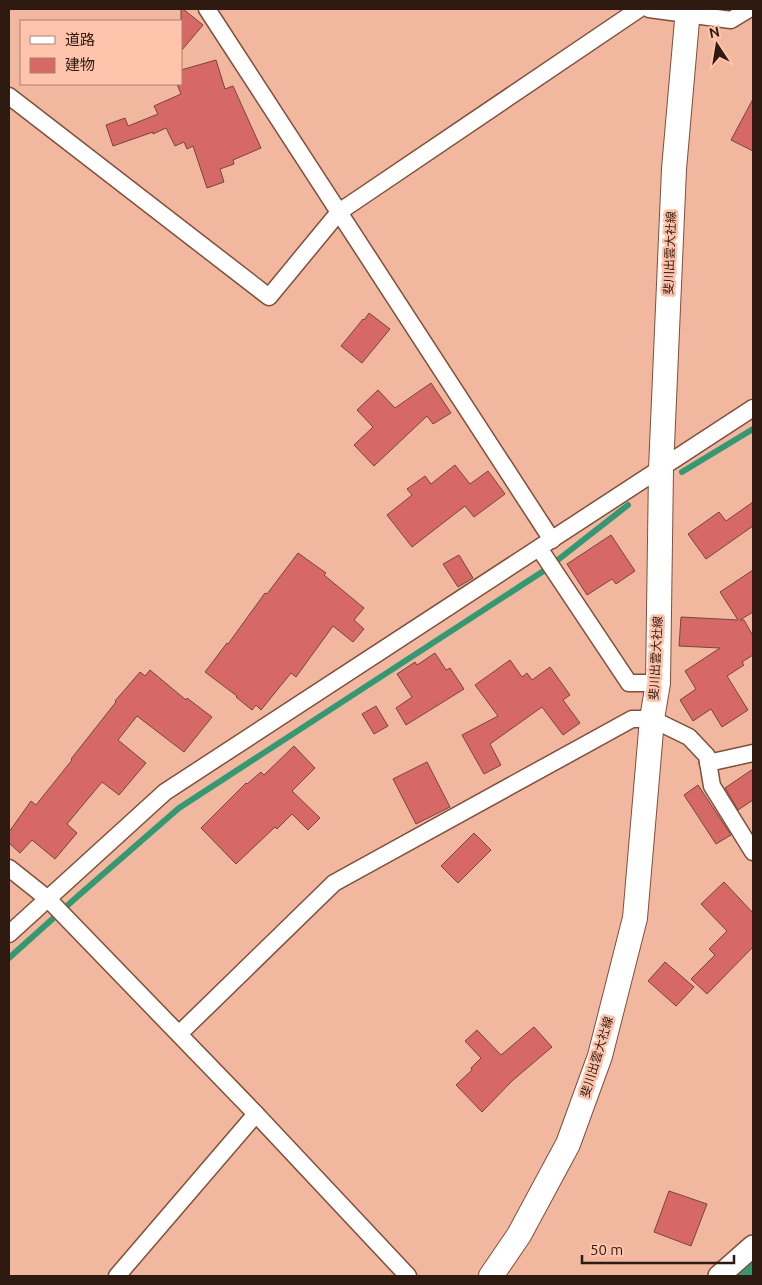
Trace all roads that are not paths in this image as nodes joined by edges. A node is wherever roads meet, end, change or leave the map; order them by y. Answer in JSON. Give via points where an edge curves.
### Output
{"nodes":[{"id":1,"x":207,"y":9,"type":"edge"},
{"id":2,"x":639,"y":9,"type":"edge"},
{"id":3,"x":649,"y":9,"type":"edge"},
{"id":4,"x":749,"y":9,"type":"edge"},
{"id":5,"x":688,"y":11,"type":"edge"},
{"id":6,"x":9,"y":96,"type":"edge"},
{"id":7,"x":339,"y":212,"type":"junction"},
{"id":8,"x":753,"y":408,"type":"edge"},
{"id":9,"x":661,"y":468,"type":"junction"},
{"id":10,"x":546,"y":544,"type":"junction"},
{"id":11,"x":658,"y":683,"type":"junction"},
{"id":12,"x":652,"y":719,"type":"junction"},
{"id":13,"x":753,"y":753,"type":"edge"},
{"id":14,"x":708,"y":763,"type":"junction"},
{"id":15,"x":752,"y":848,"type":"edge"},
{"id":16,"x":9,"y":868,"type":"edge"},
{"id":17,"x":48,"y":899,"type":"junction"},
{"id":18,"x":9,"y":934,"type":"edge"},
{"id":19,"x":178,"y":1034,"type":"junction"},
{"id":20,"x":256,"y":1114,"type":"junction"},
{"id":21,"x":753,"y":1246,"type":"edge"},
{"id":22,"x":720,"y":1275,"type":"edge"},
{"id":23,"x":117,"y":1276,"type":"edge"},
{"id":24,"x":408,"y":1276,"type":"edge"},
{"id":25,"x":491,"y":1276,"type":"edge"}],
"edges":[{"from":1,"to":7,"type":"street"},
{"from":2,"to":7,"type":"street"},
{"from":3,"to":5,"type":"street"},
{"from":4,"to":5,"type":"street","via":[[731,20]]},
{"from":5,"to":9,"type":"main road","name":"斐川出雲大社線","via":[[674,169]]},
{"from":6,"to":7,"type":"street","via":[[269,297]]},
{"from":7,"to":10,"type":"street"},
{"from":8,"to":9,"type":"street"},
{"from":9,"to":10,"type":"street"},
{"from":9,"to":11,"type":"main road","name":"斐川出雲大社線"},
{"from":10,"to":11,"type":"street","via":[[629,683]]},
{"from":10,"to":17,"type":"street","via":[[166,792]]},
{"from":11,"to":12,"type":"main road","name":"斐川出雲大社線"},
{"from":12,"to":14,"type":"street","via":[[689,737],[707,756]]},
{"from":12,"to":19,"type":"street","via":[[632,719],[334,883]]},
{"from":12,"to":25,"type":"main road","name":"斐川出雲大社線","via":[[635,918],[600,1056],[568,1144],[519,1235]]},
{"from":13,"to":14,"type":"street"},
{"from":14,"to":15,"type":"street","via":[[712,786]]},
{"from":16,"to":17,"type":"street"},
{"from":17,"to":18,"type":"street"},
{"from":17,"to":19,"type":"street"},
{"from":19,"to":20,"type":"street"},
{"from":20,"to":23,"type":"street"},
{"from":20,"to":24,"type":"street"},
{"from":21,"to":22,"type":"street"}]}
